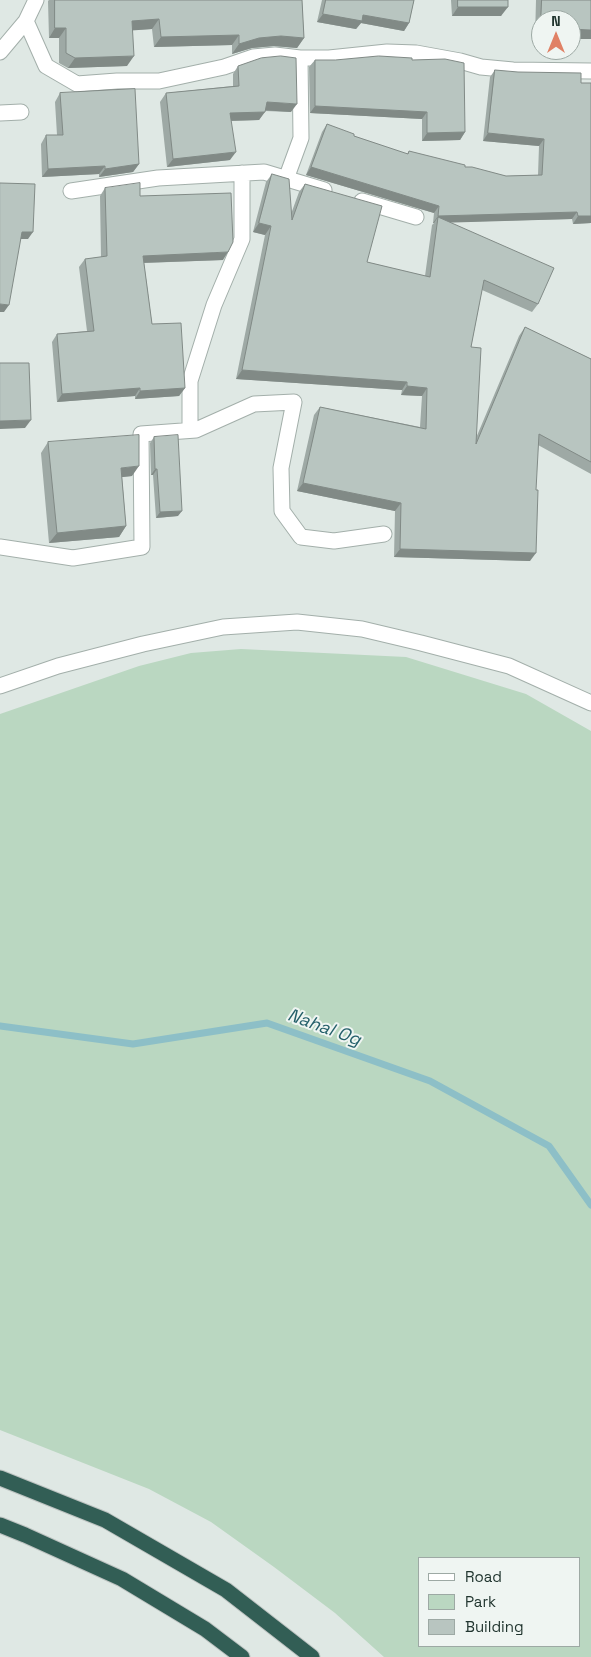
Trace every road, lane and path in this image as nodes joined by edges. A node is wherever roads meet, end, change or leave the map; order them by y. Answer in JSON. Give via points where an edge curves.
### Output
{"nodes":[{"id":1,"x":36,"y":0,"type":"edge"},
{"id":2,"x":26,"y":21,"type":"junction"},
{"id":3,"x":0,"y":52,"type":"edge"},
{"id":4,"x":300,"y":58,"type":"junction"},
{"id":5,"x":591,"y":71,"type":"edge"},
{"id":6,"x":21,"y":112,"type":"dead end"},
{"id":7,"x":0,"y":113,"type":"edge"},
{"id":8,"x":242,"y":173,"type":"junction"},
{"id":9,"x":286,"y":179,"type":"junction"},
{"id":10,"x":71,"y":191,"type":"dead end"},
{"id":11,"x":416,"y":217,"type":"dead end"},
{"id":12,"x":190,"y":430,"type":"junction"},
{"id":13,"x":384,"y":534,"type":"dead end"},
{"id":14,"x":0,"y":547,"type":"edge"},
{"id":15,"x":0,"y":686,"type":"edge"},
{"id":16,"x":591,"y":703,"type":"edge"},
{"id":17,"x":0,"y":1478,"type":"edge"},
{"id":18,"x":0,"y":1525,"type":"edge"},
{"id":19,"x":242,"y":1657,"type":"edge"},
{"id":20,"x":312,"y":1657,"type":"edge"}],
"edges":[{"from":1,"to":2,"type":"street"},
{"from":2,"to":3,"type":"street"},
{"from":2,"to":4,"type":"street","via":[[46,66],[77,84],[159,82],[254,57]]},
{"from":4,"to":5,"type":"street","via":[[416,53],[482,67]]},
{"from":4,"to":9,"type":"street","via":[[300,138]]},
{"from":6,"to":7,"type":"street"},
{"from":8,"to":9,"type":"street","via":[[264,172]]},
{"from":8,"to":10,"type":"street","via":[[158,178]]},
{"from":8,"to":12,"type":"street","via":[[242,239],[214,305],[190,381]]},
{"from":9,"to":11,"type":"street"},
{"from":12,"to":13,"type":"street","via":[[254,404],[294,402],[281,468],[282,511],[302,537],[334,541]]},
{"from":12,"to":14,"type":"street","via":[[142,434],[142,547],[74,558]]},
{"from":15,"to":16,"type":"street","via":[[58,666],[143,644],[223,627],[297,622],[362,629],[509,666]]},
{"from":17,"to":20,"type":"highway","via":[[105,1520],[226,1590]]},
{"from":18,"to":19,"type":"highway","via":[[122,1579],[205,1629]]}]}
